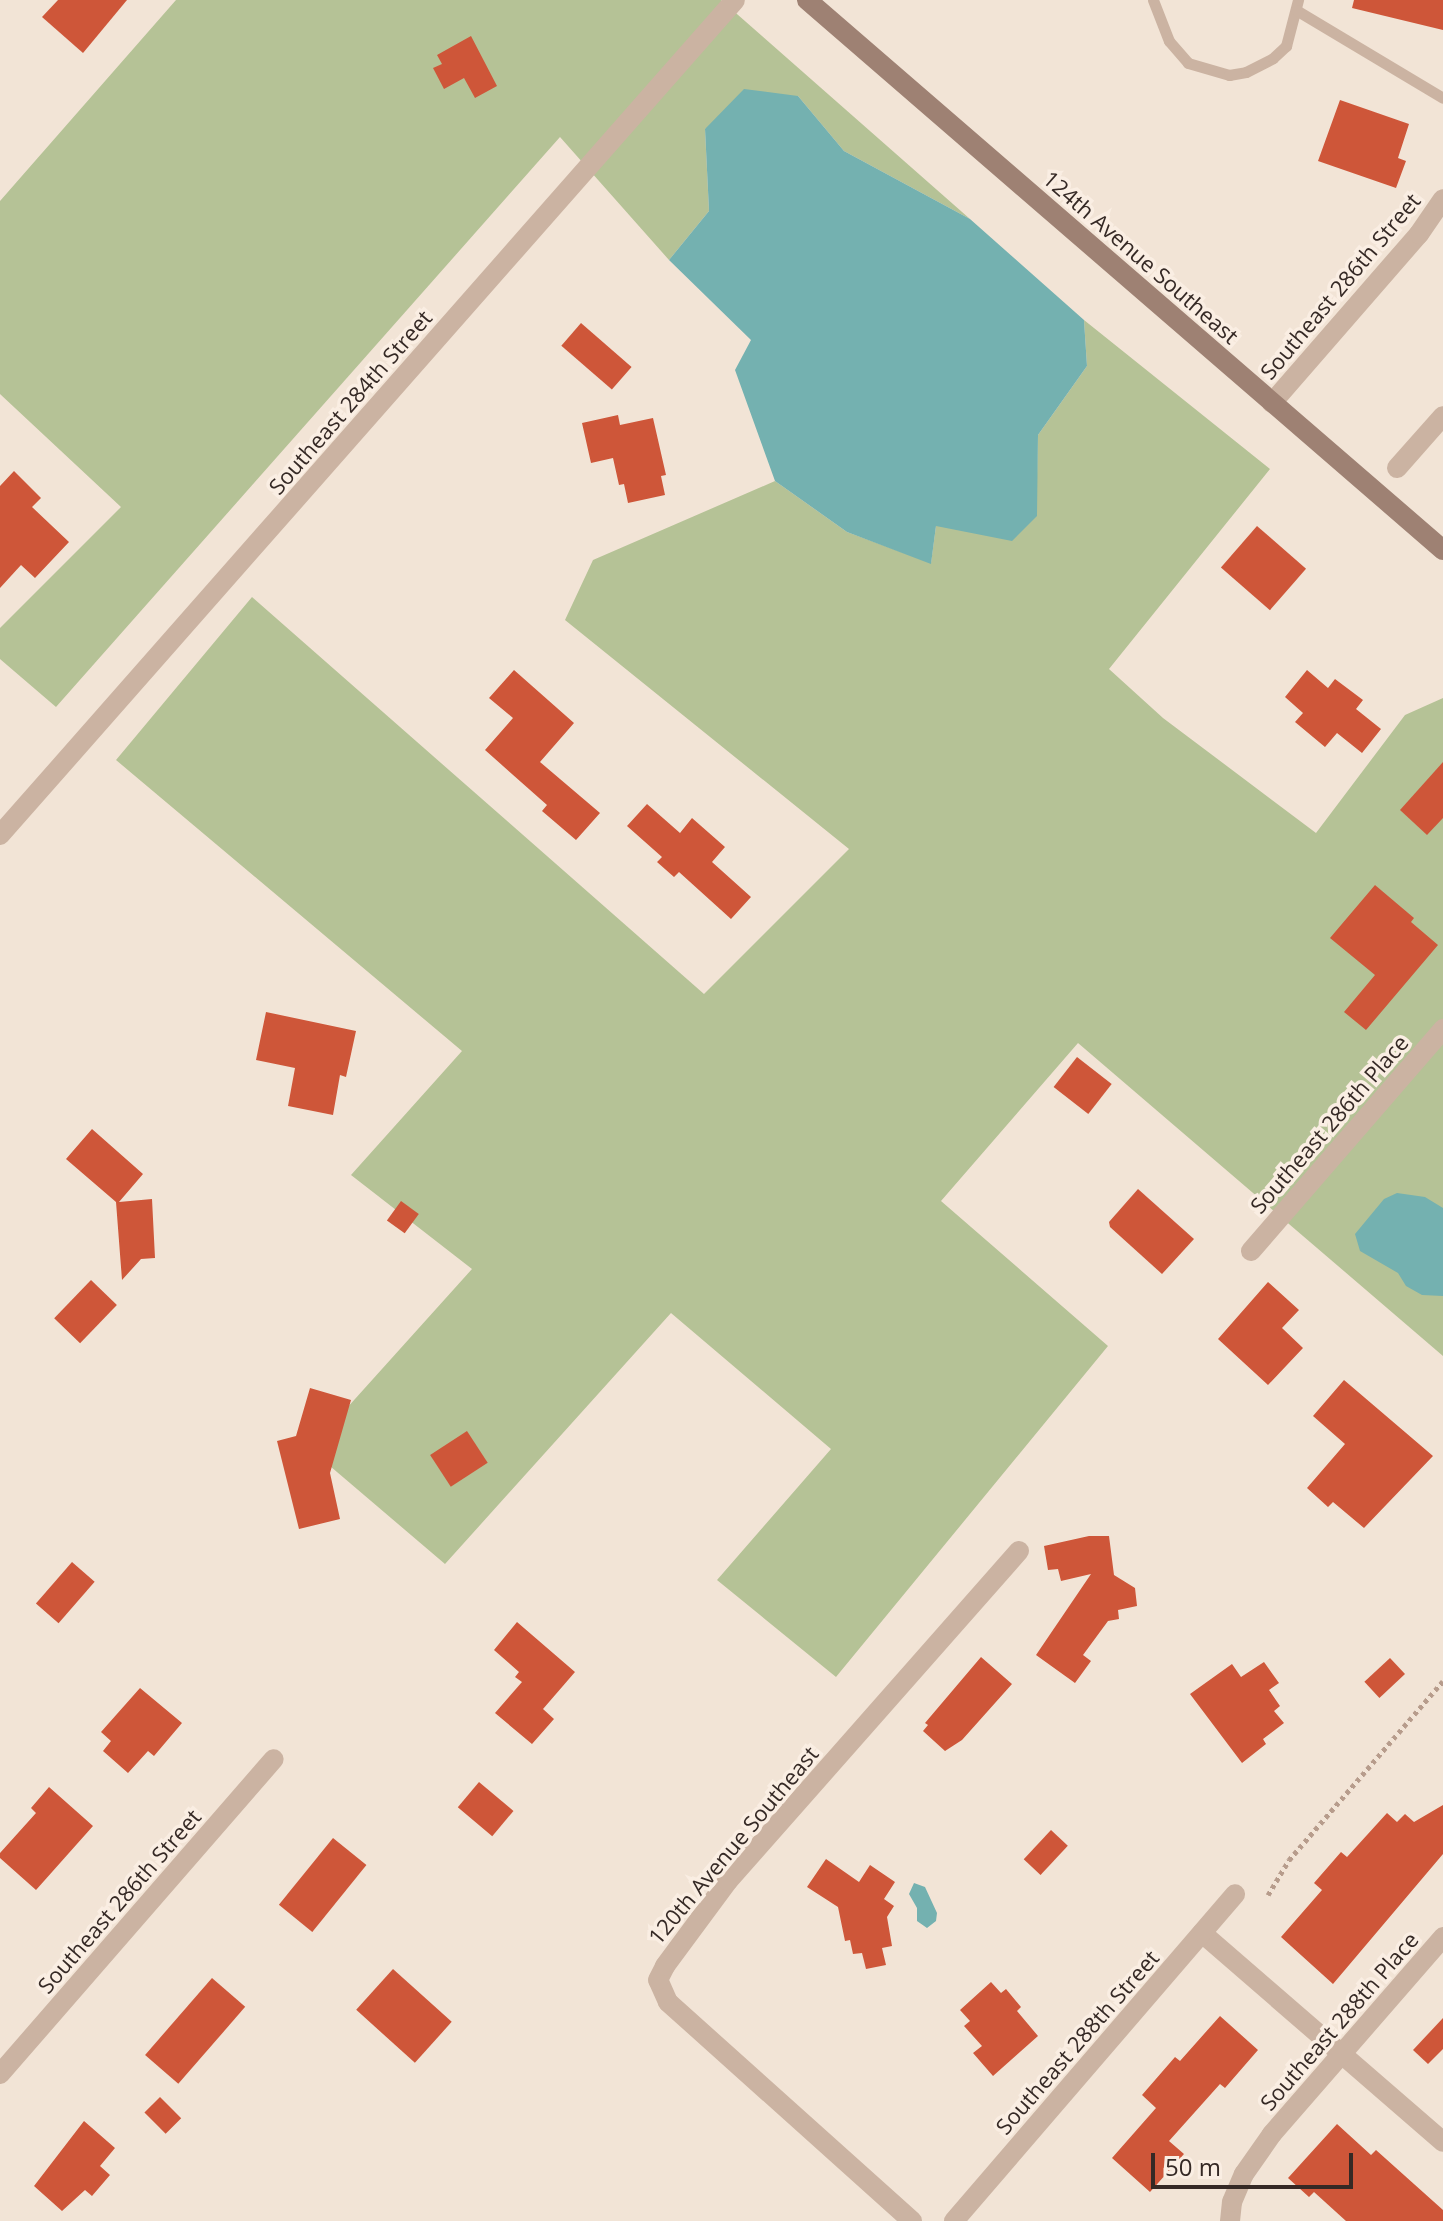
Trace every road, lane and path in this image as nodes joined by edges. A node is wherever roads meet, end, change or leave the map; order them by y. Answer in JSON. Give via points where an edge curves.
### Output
{"nodes":[{"id":1,"x":735,"y":0,"type":"edge"},
{"id":2,"x":807,"y":0,"type":"edge"},
{"id":3,"x":1153,"y":0,"type":"edge"},
{"id":4,"x":1297,"y":5,"type":"edge"},
{"id":5,"x":1443,"y":98,"type":"edge"},
{"id":6,"x":1443,"y":199,"type":"edge"},
{"id":7,"x":1272,"y":403,"type":"junction"},
{"id":8,"x":1443,"y":416,"type":"edge"},
{"id":9,"x":1397,"y":468,"type":"dead end"},
{"id":10,"x":1443,"y":550,"type":"edge"},
{"id":11,"x":0,"y":835,"type":"edge"},
{"id":12,"x":1443,"y":1029,"type":"edge"},
{"id":13,"x":1251,"y":1251,"type":"dead end"},
{"id":14,"x":1019,"y":1551,"type":"dead end"},
{"id":15,"x":1443,"y":1681,"type":"edge"},
{"id":16,"x":274,"y":1759,"type":"dead end"},
{"id":17,"x":1235,"y":1894,"type":"dead end"},
{"id":18,"x":1268,"y":1895,"type":"dead end"},
{"id":19,"x":1202,"y":1933,"type":"junction"},
{"id":20,"x":1443,"y":1937,"type":"edge"},
{"id":21,"x":1341,"y":2053,"type":"junction"},
{"id":22,"x":0,"y":2074,"type":"edge"},
{"id":23,"x":1443,"y":2142,"type":"edge"},
{"id":24,"x":912,"y":2221,"type":"edge"},
{"id":25,"x":954,"y":2221,"type":"edge"},
{"id":26,"x":1230,"y":2221,"type":"edge"}],
"edges":[{"from":1,"to":11,"type":"street","name":"Southeast 284th Street"},
{"from":2,"to":7,"type":"street","name":"124th Avenue Southeast"},
{"from":3,"to":4,"type":"lane","via":[[1169,41],[1188,63],[1229,75],[1259,65],[1286,46]]},
{"from":4,"to":5,"type":"lane"},
{"from":6,"to":7,"type":"street","name":"Southeast 286th Street","via":[[1419,234]]},
{"from":7,"to":10,"type":"street","name":"124th Avenue Southeast"},
{"from":8,"to":9,"type":"street"},
{"from":12,"to":13,"type":"street","name":"Southeast 286th Place"},
{"from":14,"to":24,"type":"street","name":"120th Avenue Southeast","via":[[728,1881],[658,1980],[668,2002]]},
{"from":15,"to":18,"type":"path","via":[[1289,1860]]},
{"from":16,"to":22,"type":"street","name":"Southeast 286th Street"},
{"from":17,"to":19,"type":"street","name":"Southeast 288th Street"},
{"from":19,"to":21,"type":"street"},
{"from":19,"to":25,"type":"street","name":"Southeast 288th Street"},
{"from":20,"to":21,"type":"street","name":"Southeast 288th Place"},
{"from":21,"to":23,"type":"street"},
{"from":21,"to":26,"type":"street","name":"Southeast 288th Place","via":[[1244,2174]]}]}
